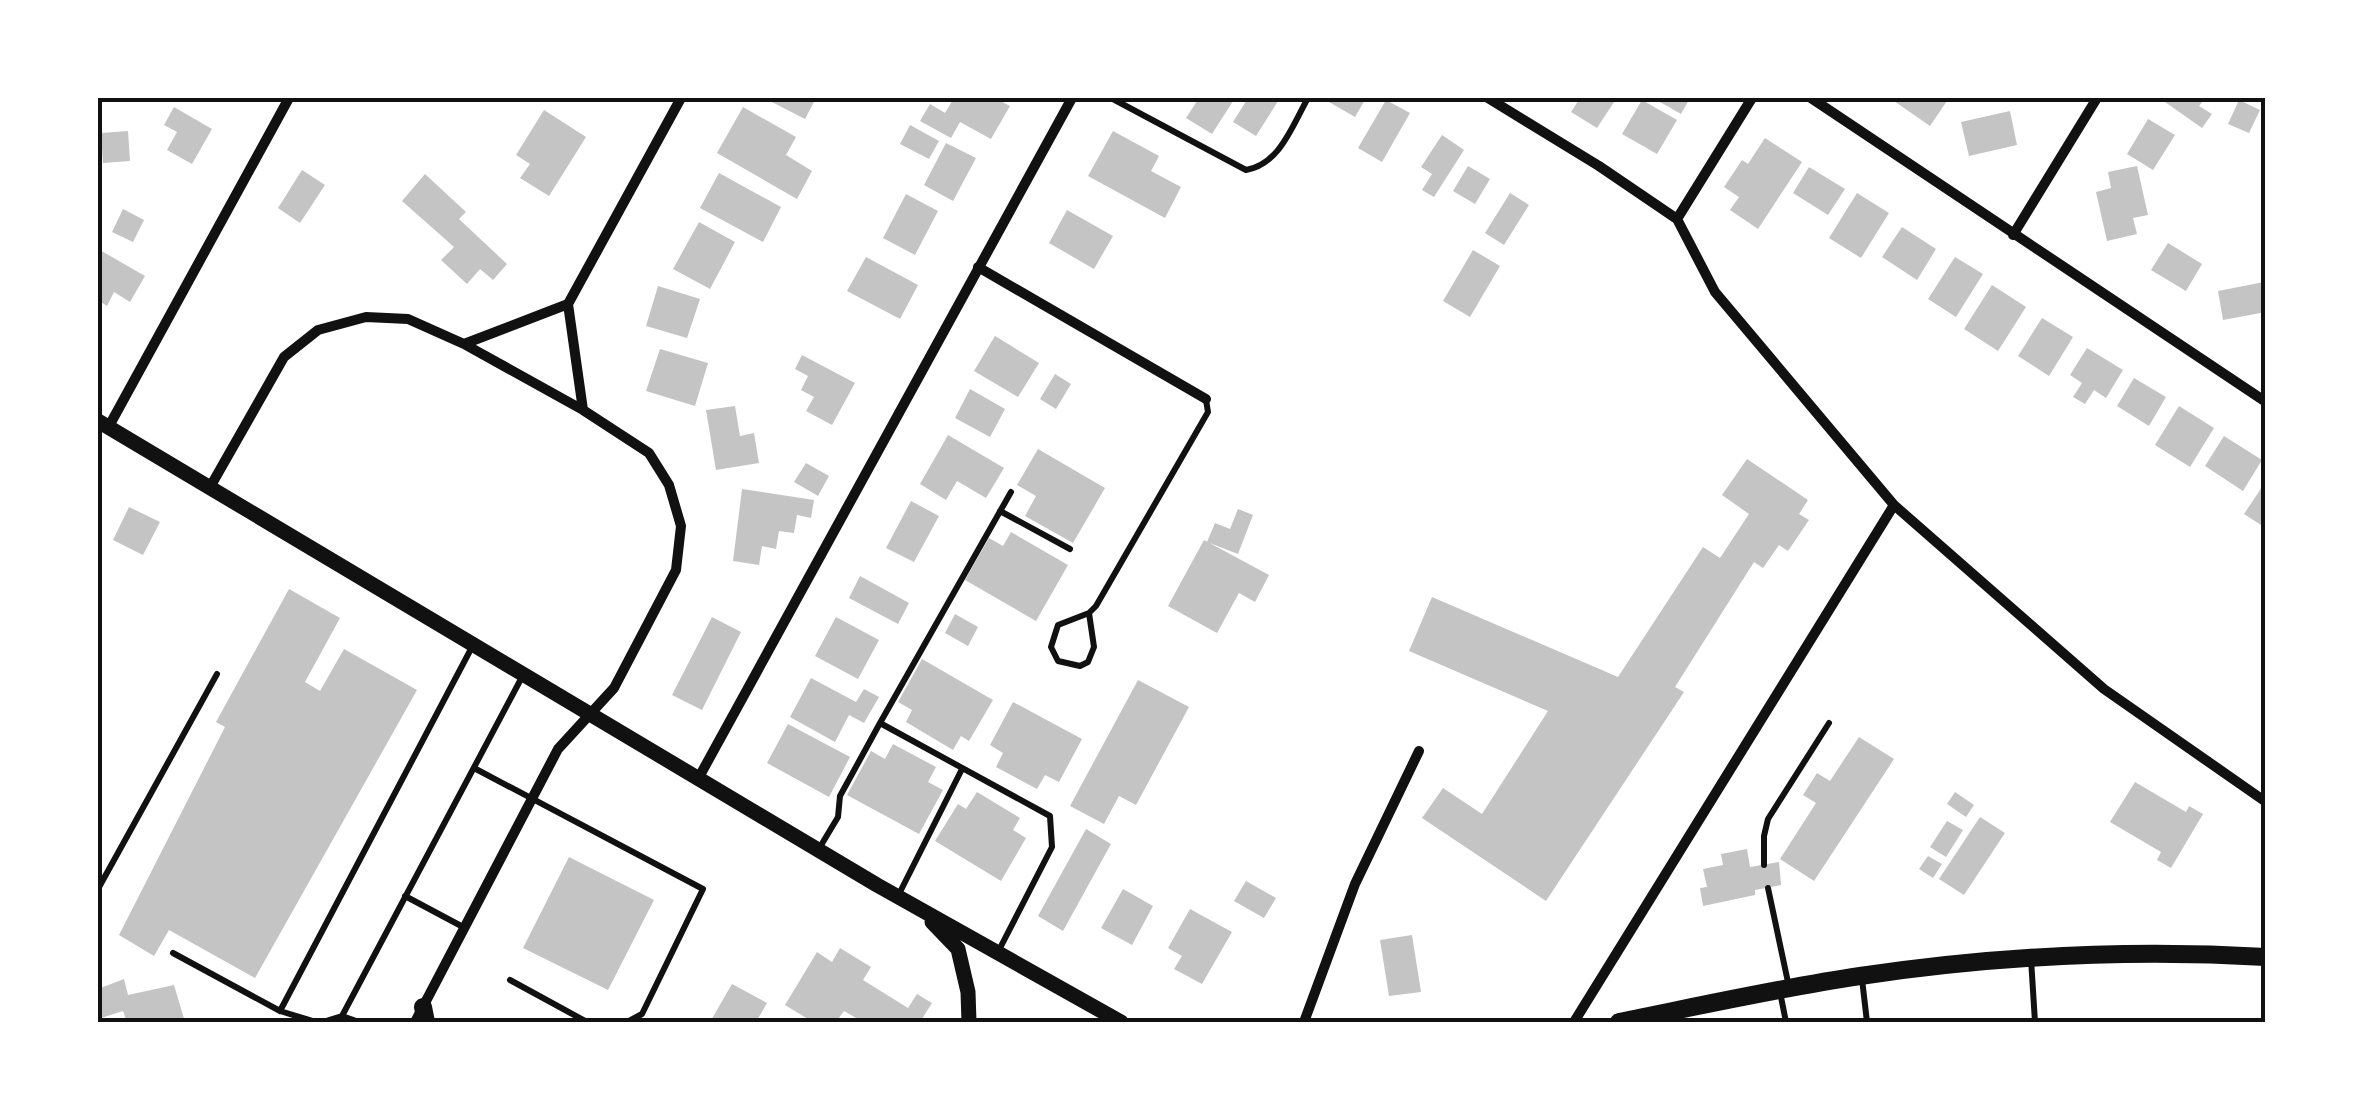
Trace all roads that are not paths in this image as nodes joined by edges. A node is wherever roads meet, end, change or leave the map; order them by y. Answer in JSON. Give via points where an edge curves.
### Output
{"nodes":[{"id":1,"x":290,"y":98,"type":"edge"},
{"id":2,"x":681,"y":98,"type":"edge"},
{"id":3,"x":1072,"y":98,"type":"edge"},
{"id":4,"x":1111,"y":98,"type":"edge"},
{"id":5,"x":1308,"y":98,"type":"edge"},
{"id":6,"x":1488,"y":98,"type":"edge"},
{"id":7,"x":1752,"y":98,"type":"edge"},
{"id":8,"x":1811,"y":98,"type":"edge"},
{"id":9,"x":2096,"y":98,"type":"edge"},
{"id":10,"x":1677,"y":219,"type":"junction"},
{"id":11,"x":2013,"y":235,"type":"junction"},
{"id":12,"x":978,"y":268,"type":"junction"},
{"id":13,"x":568,"y":304,"type":"junction"},
{"id":14,"x":464,"y":344,"type":"junction"},
{"id":15,"x":2264,"y":398,"type":"edge"},
{"id":16,"x":1206,"y":399,"type":"joint"},
{"id":17,"x":582,"y":410,"type":"junction"},
{"id":18,"x":103,"y":424,"type":"edge"},
{"id":19,"x":209,"y":489,"type":"junction"},
{"id":20,"x":1011,"y":492,"type":"dead end"},
{"id":21,"x":1894,"y":505,"type":"junction"},
{"id":22,"x":1000,"y":511,"type":"junction"},
{"id":23,"x":1070,"y":549,"type":"dead end"},
{"id":24,"x":1089,"y":613,"type":"junction"},
{"id":25,"x":472,"y":646,"type":"junction"},
{"id":26,"x":216,"y":674,"type":"dead end"},
{"id":27,"x":522,"y":676,"type":"junction"},
{"id":28,"x":588,"y":715,"type":"junction"},
{"id":29,"x":1830,"y":723,"type":"dead end"},
{"id":30,"x":880,"y":724,"type":"junction"},
{"id":31,"x":1418,"y":752,"type":"dead end"},
{"id":32,"x":474,"y":768,"type":"junction"},
{"id":33,"x":963,"y":768,"type":"junction"},
{"id":34,"x":698,"y":779,"type":"junction"},
{"id":35,"x":532,"y":799,"type":"junction"},
{"id":36,"x":2266,"y":802,"type":"edge"},
{"id":37,"x":818,"y":850,"type":"junction"},
{"id":38,"x":1764,"y":865,"type":"dead end"},
{"id":39,"x":1768,"y":888,"type":"dead end"},
{"id":40,"x":98,"y":889,"type":"edge"},
{"id":41,"x":405,"y":896,"type":"junction"},
{"id":42,"x":898,"y":897,"type":"junction"},
{"id":43,"x":922,"y":911,"type":"junction"},
{"id":44,"x":464,"y":928,"type":"junction"},
{"id":45,"x":172,"y":953,"type":"dead end"},
{"id":46,"x":997,"y":953,"type":"junction"},
{"id":47,"x":2266,"y":957,"type":"edge"},
{"id":48,"x":2031,"y":958,"type":"junction"},
{"id":49,"x":1862,"y":976,"type":"junction"},
{"id":50,"x":510,"y":980,"type":"dead end"},
{"id":51,"x":1784,"y":989,"type":"junction"},
{"id":52,"x":280,"y":1011,"type":"junction"},
{"id":53,"x":342,"y":1016,"type":"junction"},
{"id":54,"x":1685,"y":1016,"type":"edge"},
{"id":55,"x":421,"y":1017,"type":"edge"},
{"id":56,"x":298,"y":1021,"type":"edge"},
{"id":57,"x":319,"y":1022,"type":"edge"},
{"id":58,"x":359,"y":1022,"type":"edge"},
{"id":59,"x":587,"y":1022,"type":"edge"},
{"id":60,"x":627,"y":1022,"type":"edge"},
{"id":61,"x":968,"y":1022,"type":"edge"},
{"id":62,"x":1120,"y":1022,"type":"edge"},
{"id":63,"x":1304,"y":1022,"type":"edge"},
{"id":64,"x":1574,"y":1022,"type":"edge"},
{"id":65,"x":1619,"y":1022,"type":"edge"},
{"id":66,"x":1786,"y":1022,"type":"edge"},
{"id":67,"x":1866,"y":1022,"type":"edge"},
{"id":68,"x":2035,"y":1022,"type":"edge"}],
"edges":[{"from":1,"to":18,"type":"street"},
{"from":2,"to":13,"type":"street"},
{"from":3,"to":12,"type":"street"},
{"from":4,"to":5,"type":"lane","via":[[1246,170],[1274,158]]},
{"from":6,"to":10,"type":"street"},
{"from":7,"to":10,"type":"street"},
{"from":8,"to":11,"type":"street"},
{"from":9,"to":11,"type":"street"},
{"from":10,"to":21,"type":"street","via":[[1716,292]]},
{"from":11,"to":15,"type":"street"},
{"from":12,"to":16,"type":"street"},
{"from":12,"to":34,"type":"street"},
{"from":13,"to":14,"type":"street"},
{"from":13,"to":17,"type":"street"},
{"from":14,"to":17,"type":"street"},
{"from":14,"to":19,"type":"street","via":[[408,319],[366,317],[318,330],[284,357]]},
{"from":16,"to":24,"type":"lane","via":[[1208,412]]},
{"from":17,"to":28,"type":"street","via":[[649,452],[669,485],[681,526],[676,570],[614,688]]},
{"from":18,"to":19,"type":"street"},
{"from":19,"to":25,"type":"street"},
{"from":20,"to":22,"type":"lane"},
{"from":21,"to":36,"type":"street","via":[[2104,689]]},
{"from":21,"to":64,"type":"street"},
{"from":22,"to":23,"type":"lane"},
{"from":22,"to":30,"type":"lane"},
{"from":24,"to":24,"type":"lane","via":[[1058,626],[1052,647],[1058,661],[1088,662],[1094,647]]},
{"from":25,"to":27,"type":"street"},
{"from":25,"to":52,"type":"lane"},
{"from":26,"to":40,"type":"lane"},
{"from":27,"to":28,"type":"street"},
{"from":27,"to":32,"type":"lane"},
{"from":28,"to":34,"type":"street"},
{"from":28,"to":35,"type":"street","via":[[558,749]]},
{"from":29,"to":38,"type":"lane","via":[[1768,819]]},
{"from":30,"to":33,"type":"lane"},
{"from":30,"to":37,"type":"lane"},
{"from":31,"to":63,"type":"street","via":[[1355,884]]},
{"from":32,"to":35,"type":"lane"},
{"from":32,"to":41,"type":"lane"},
{"from":33,"to":42,"type":"lane"},
{"from":33,"to":46,"type":"lane","via":[[1050,816],[1053,830],[1052,847]]},
{"from":34,"to":37,"type":"street"},
{"from":35,"to":44,"type":"street"},
{"from":35,"to":60,"type":"lane","via":[[703,890],[642,1014]]},
{"from":37,"to":42,"type":"street"},
{"from":39,"to":51,"type":"lane"},
{"from":41,"to":44,"type":"lane"},
{"from":41,"to":53,"type":"lane"},
{"from":42,"to":43,"type":"street"},
{"from":43,"to":46,"type":"street"},
{"from":43,"to":61,"type":"street","via":[[958,949]]},
{"from":44,"to":55,"type":"street"},
{"from":45,"to":52,"type":"lane"},
{"from":46,"to":62,"type":"street"},
{"from":47,"to":48,"type":"main road"},
{"from":48,"to":49,"type":"main road"},
{"from":48,"to":68,"type":"lane"},
{"from":49,"to":51,"type":"main road"},
{"from":49,"to":67,"type":"lane"},
{"from":50,"to":59,"type":"lane"},
{"from":51,"to":54,"type":"main road"},
{"from":51,"to":66,"type":"lane"},
{"from":52,"to":56,"type":"lane"},
{"from":53,"to":57,"type":"lane"},
{"from":53,"to":58,"type":"lane"},
{"from":54,"to":65,"type":"main road"},
{"from":56,"to":57,"type":"lane"}]}
